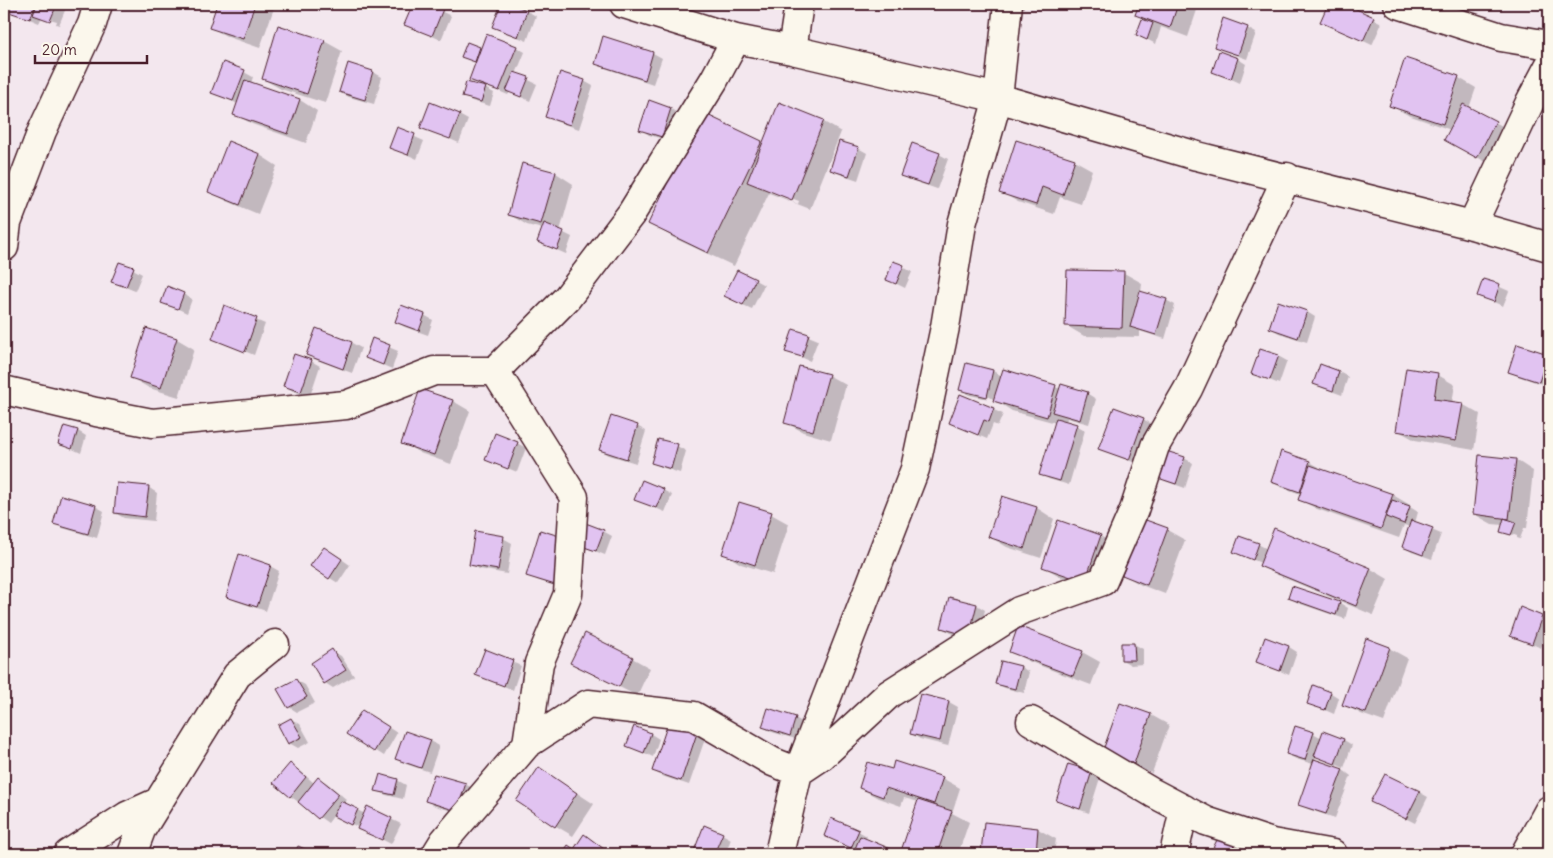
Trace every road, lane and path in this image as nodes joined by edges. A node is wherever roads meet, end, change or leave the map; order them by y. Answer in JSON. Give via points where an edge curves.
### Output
{"nodes":[{"id":1,"x":98,"y":4,"type":"edge"},
{"id":2,"x":624,"y":4,"type":"edge"},
{"id":3,"x":799,"y":4,"type":"edge"},
{"id":4,"x":1008,"y":4,"type":"edge"},
{"id":5,"x":1398,"y":4,"type":"edge"},
{"id":6,"x":736,"y":39,"type":"junction"},
{"id":7,"x":1549,"y":45,"type":"edge"},
{"id":8,"x":792,"y":50,"type":"junction"},
{"id":9,"x":1549,"y":66,"type":"edge"},
{"id":10,"x":998,"y":98,"type":"junction"},
{"id":11,"x":1287,"y":177,"type":"junction"},
{"id":12,"x":1472,"y":225,"type":"junction"},
{"id":13,"x":5,"y":230,"type":"edge"},
{"id":14,"x":1549,"y":247,"type":"edge"},
{"id":15,"x":495,"y":371,"type":"junction"},
{"id":16,"x":4,"y":390,"type":"edge"},
{"id":17,"x":275,"y":644,"type":"dead end"},
{"id":18,"x":1031,"y":721,"type":"dead end"},
{"id":19,"x":527,"y":744,"type":"junction"},
{"id":20,"x":798,"y":772,"type":"junction"},
{"id":21,"x":158,"y":802,"type":"junction"},
{"id":22,"x":1184,"y":809,"type":"junction"},
{"id":23,"x":1549,"y":810,"type":"edge"},
{"id":24,"x":68,"y":854,"type":"edge"},
{"id":25,"x":132,"y":854,"type":"edge"},
{"id":26,"x":436,"y":854,"type":"edge"},
{"id":27,"x":779,"y":854,"type":"edge"},
{"id":28,"x":1174,"y":854,"type":"edge"},
{"id":29,"x":1333,"y":854,"type":"edge"},
{"id":30,"x":1525,"y":854,"type":"edge"}],
"edges":[{"from":1,"to":13,"type":"street","via":[[92,24],[42,131]]},
{"from":2,"to":6,"type":"street"},
{"from":3,"to":8,"type":"street"},
{"from":4,"to":10,"type":"street"},
{"from":5,"to":7,"type":"street","via":[[1500,37]]},
{"from":6,"to":8,"type":"street"},
{"from":6,"to":15,"type":"street","via":[[631,214],[567,298]]},
{"from":8,"to":10,"type":"street"},
{"from":9,"to":12,"type":"street"},
{"from":10,"to":11,"type":"street","via":[[1197,156]]},
{"from":10,"to":20,"type":"street","via":[[962,224],[945,327],[915,469]]},
{"from":11,"to":12,"type":"street"},
{"from":11,"to":20,"type":"street","via":[[1188,389],[1155,446],[1134,510],[1103,581],[1020,611],[889,694],[822,756]]},
{"from":12,"to":14,"type":"street"},
{"from":15,"to":16,"type":"street","via":[[434,371],[346,405],[152,423]]},
{"from":15,"to":19,"type":"street","via":[[574,497],[568,594],[539,663]]},
{"from":17,"to":21,"type":"street","via":[[237,676]]},
{"from":18,"to":22,"type":"street"},
{"from":19,"to":20,"type":"street","via":[[588,704],[694,716],[773,762]]},
{"from":19,"to":26,"type":"street"},
{"from":20,"to":27,"type":"street"},
{"from":21,"to":24,"type":"street","via":[[128,816]]},
{"from":21,"to":25,"type":"street"},
{"from":22,"to":28,"type":"street"},
{"from":22,"to":29,"type":"street","via":[[1272,843]]},
{"from":23,"to":30,"type":"street"}]}
